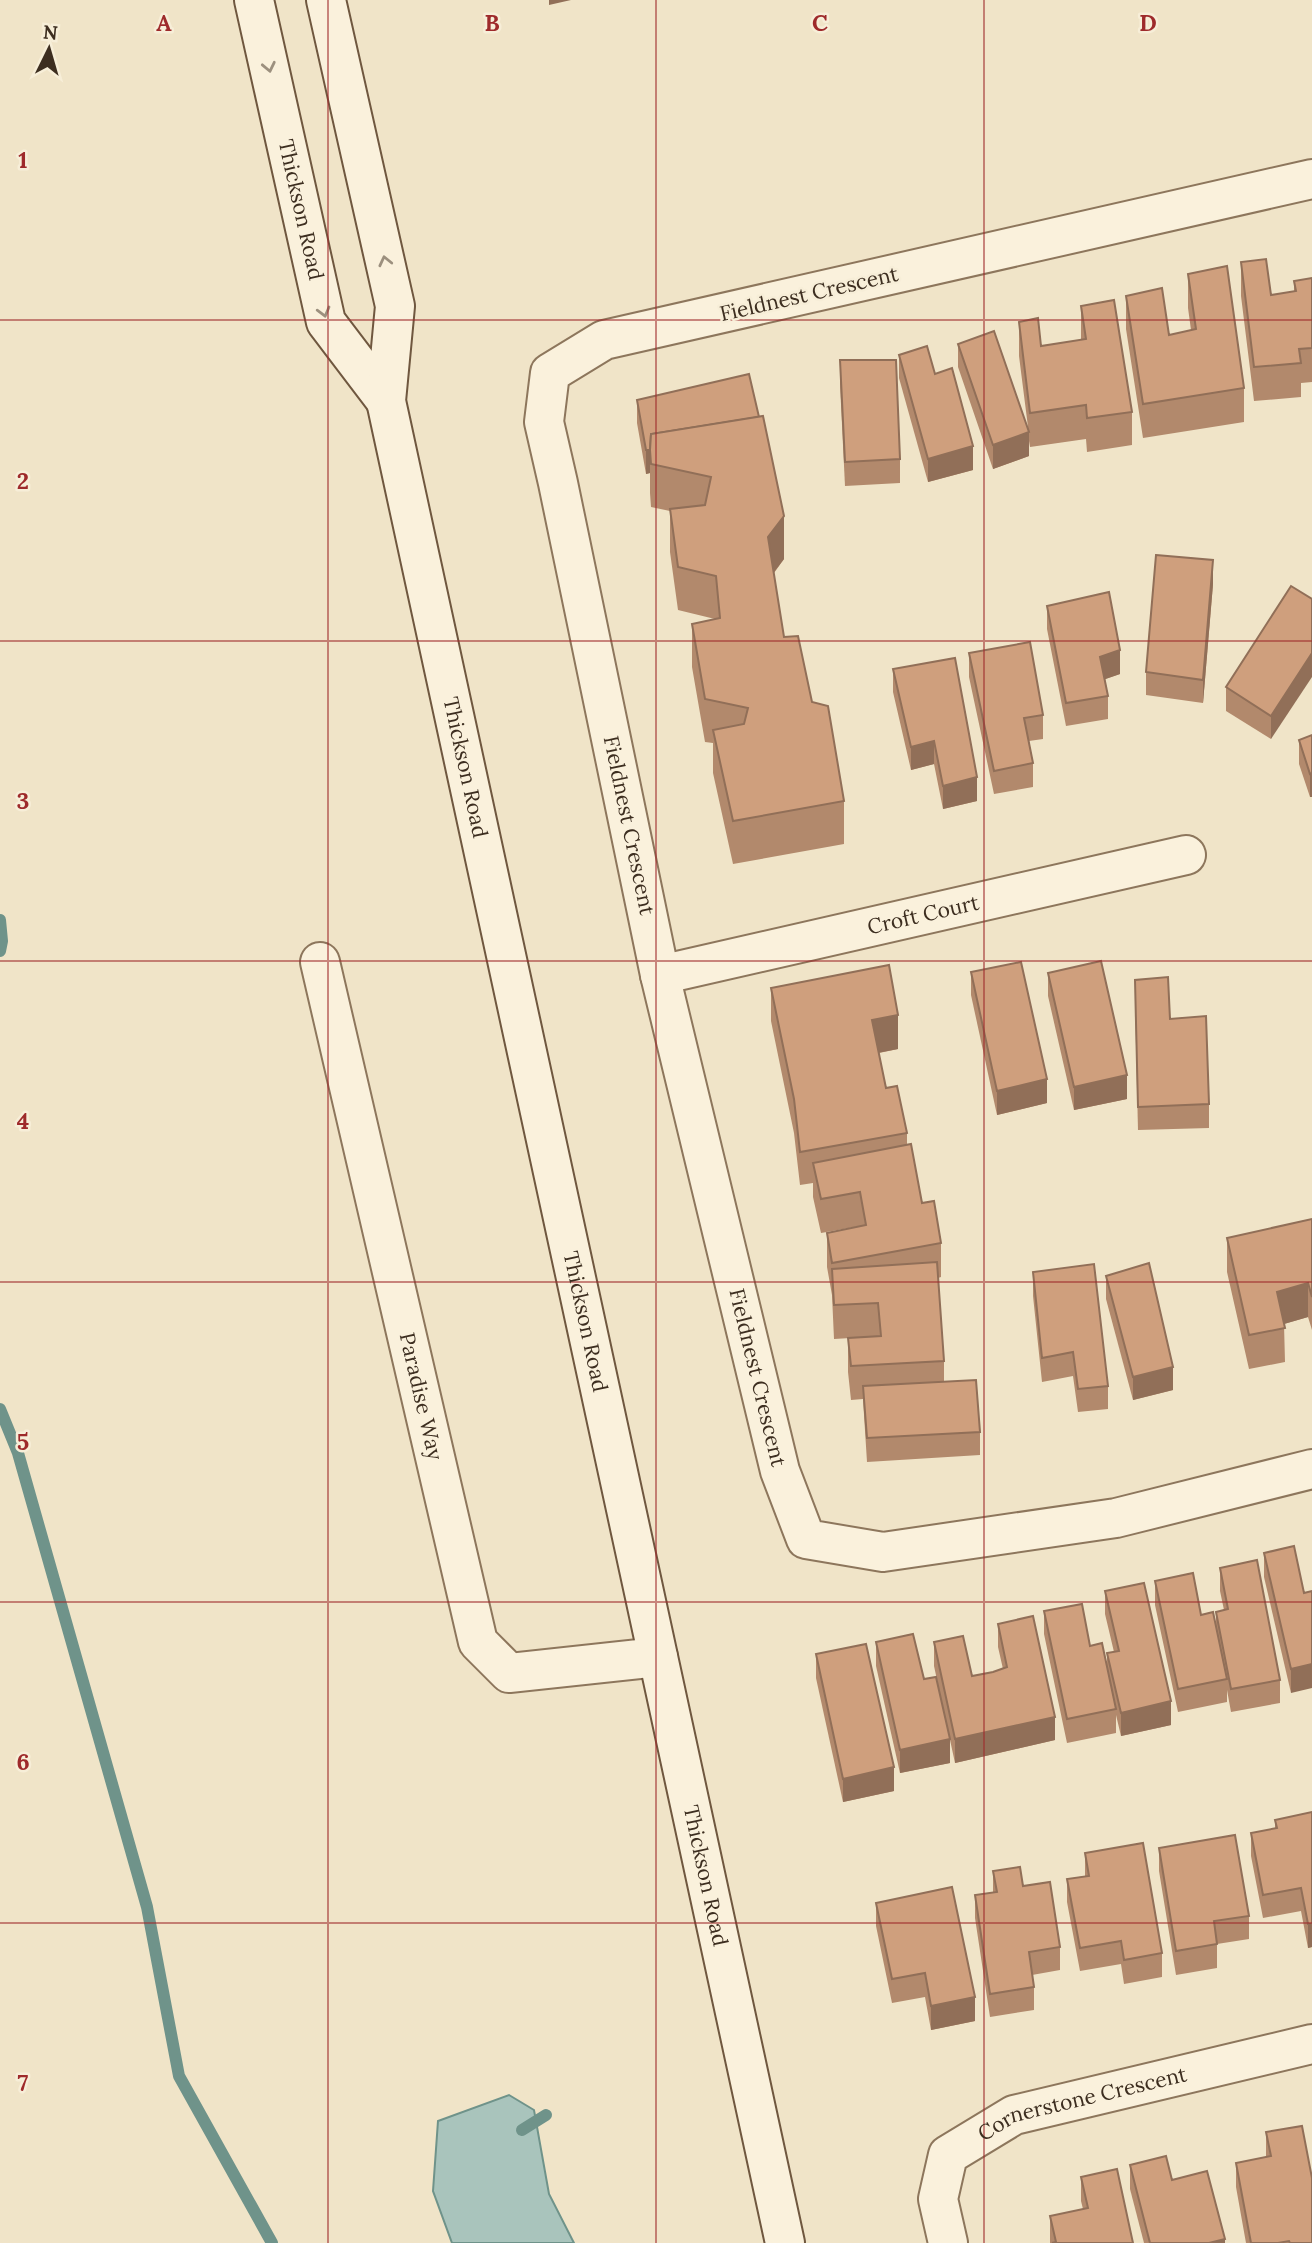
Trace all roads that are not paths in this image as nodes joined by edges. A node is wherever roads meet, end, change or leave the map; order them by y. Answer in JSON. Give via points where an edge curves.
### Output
{"nodes":[{"id":1,"x":254,"y":0,"type":"edge"},
{"id":2,"x":326,"y":0,"type":"edge"},
{"id":3,"x":1312,"y":179,"type":"edge"},
{"id":4,"x":386,"y":401,"type":"junction"},
{"id":5,"x":1186,"y":855,"type":"dead end"},
{"id":6,"x":320,"y":962,"type":"dead end"},
{"id":7,"x":660,"y":975,"type":"junction"},
{"id":8,"x":1312,"y":1469,"type":"edge"},
{"id":9,"x":658,"y":1657,"type":"junction"},
{"id":10,"x":1312,"y":2044,"type":"edge"},
{"id":11,"x":785,"y":2243,"type":"edge"},
{"id":12,"x":948,"y":2243,"type":"edge"}],
"edges":[{"from":1,"to":4,"type":"street","name":"Thickson Road","one_way":true,"via":[[326,323]]},
{"from":4,"to":2,"type":"street","name":"Thickson Road","one_way":true,"via":[[395,306]]},
{"from":3,"to":7,"type":"street","name":"Fieldnest Crescent","via":[[604,340],[550,373],[544,422]]},
{"from":4,"to":9,"type":"street","name":"Thickson Road"},
{"from":5,"to":7,"type":"street","name":"Croft Court"},
{"from":6,"to":9,"type":"street","name":"Paradise Way","via":[[478,1642],[509,1673]]},
{"from":7,"to":8,"type":"street","name":"Fieldnest Crescent","via":[[780,1471],[806,1539],[883,1552],[1116,1518]]},
{"from":9,"to":11,"type":"street","name":"Thickson Road"},
{"from":10,"to":12,"type":"street","name":"Cornerstone Crescent","via":[[1014,2115],[948,2155],[937,2199]]}]}
